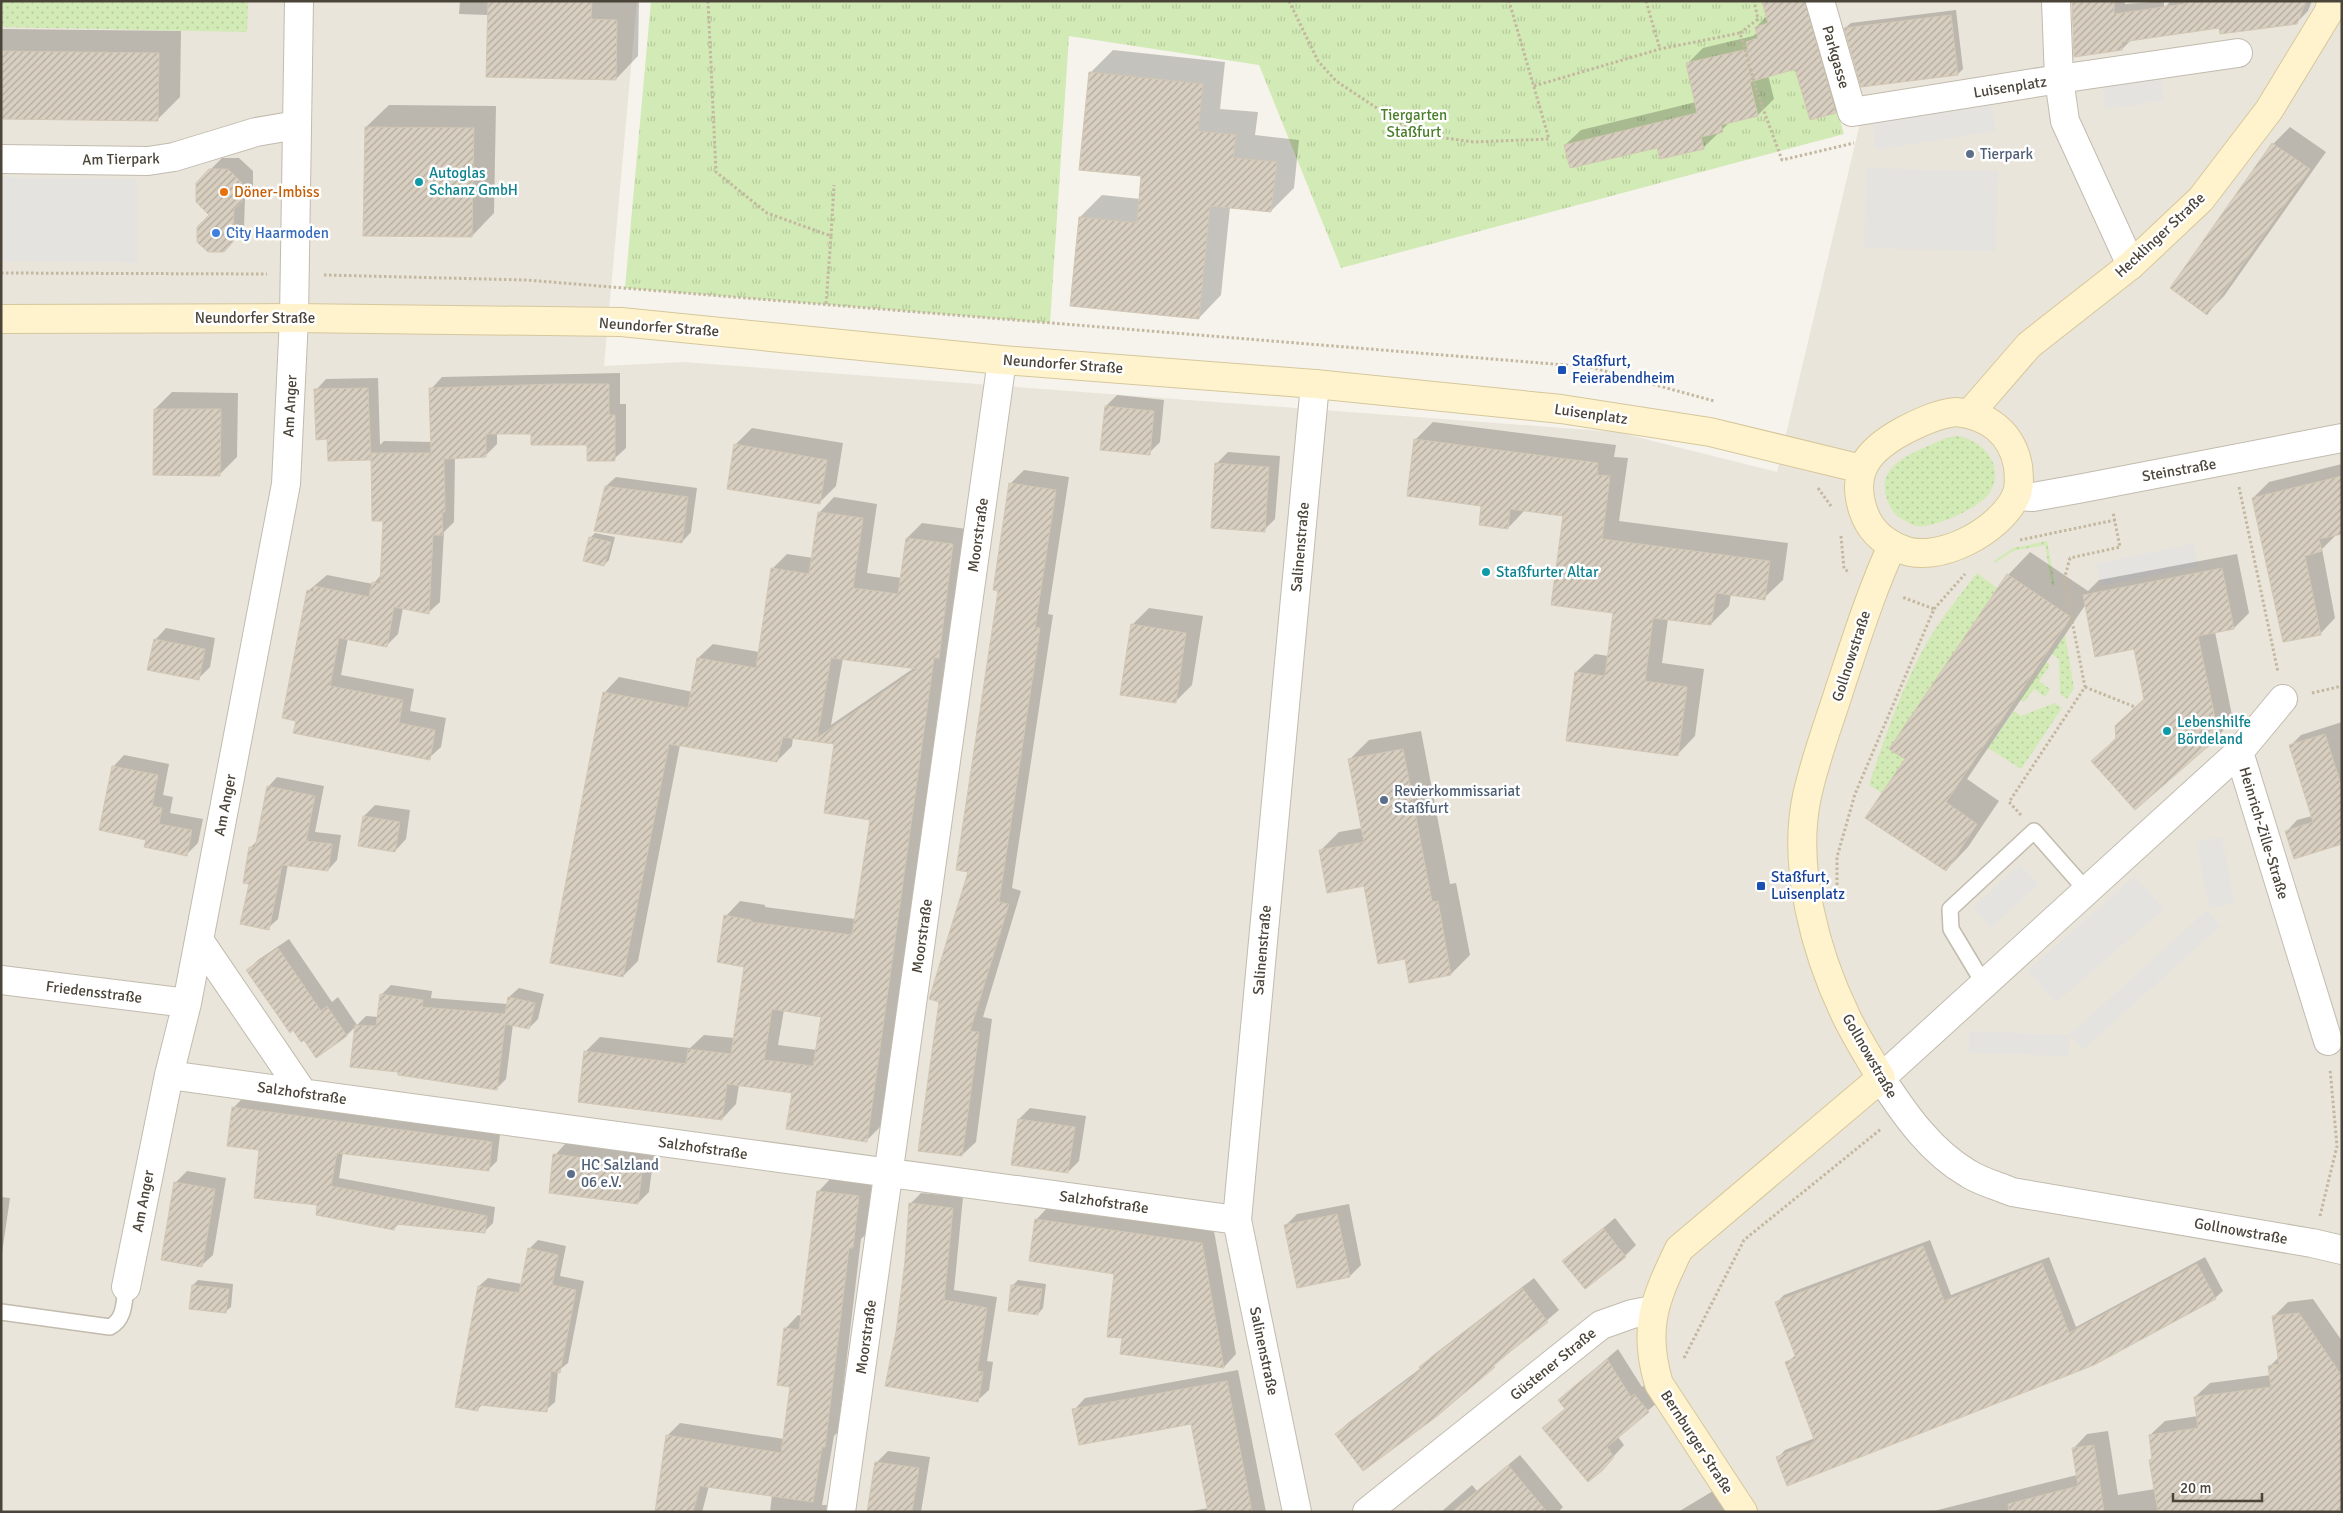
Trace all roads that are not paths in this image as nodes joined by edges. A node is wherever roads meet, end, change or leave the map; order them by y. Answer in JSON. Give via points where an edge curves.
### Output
{"nodes":[{"id":1,"x":299,"y":1,"type":"edge"},
{"id":2,"x":1820,"y":1,"type":"edge"},
{"id":3,"x":2056,"y":1,"type":"edge"},
{"id":4,"x":2332,"y":1,"type":"edge"},
{"id":5,"x":2238,"y":53,"type":"dead end"},
{"id":6,"x":2059,"y":79,"type":"junction"},
{"id":7,"x":1852,"y":112,"type":"joint"},
{"id":8,"x":297,"y":125,"type":"junction"},
{"id":9,"x":1,"y":159,"type":"edge"},
{"id":10,"x":2130,"y":265,"type":"junction"},
{"id":11,"x":294,"y":318,"type":"junction"},
{"id":12,"x":1,"y":319,"type":"edge"},
{"id":13,"x":1002,"y":360,"type":"junction"},
{"id":14,"x":1315,"y":384,"type":"junction"},
{"id":15,"x":1970,"y":413,"type":"junction"},
{"id":16,"x":2342,"y":438,"type":"edge"},
{"id":17,"x":1862,"y":469,"type":"junction"},
{"id":18,"x":2016,"y":496,"type":"junction"},
{"id":19,"x":1892,"y":546,"type":"junction"},
{"id":20,"x":2283,"y":699,"type":"road end"},
{"id":21,"x":2239,"y":752,"type":"junction"},
{"id":22,"x":2087,"y":890,"type":"junction"},
{"id":23,"x":198,"y":940,"type":"junction"},
{"id":24,"x":1,"y":980,"type":"edge"},
{"id":25,"x":1984,"y":984,"type":"junction"},
{"id":26,"x":187,"y":1004,"type":"junction"},
{"id":27,"x":2328,"y":1041,"type":"road end"},
{"id":28,"x":169,"y":1075,"type":"junction"},
{"id":29,"x":1881,"y":1078,"type":"junction"},
{"id":30,"x":303,"y":1093,"type":"junction"},
{"id":31,"x":889,"y":1173,"type":"junction"},
{"id":32,"x":1237,"y":1220,"type":"junction"},
{"id":33,"x":2342,"y":1250,"type":"edge"},
{"id":34,"x":126,"y":1287,"type":"joint"},
{"id":35,"x":1654,"y":1310,"type":"junction"},
{"id":36,"x":1,"y":1312,"type":"edge"},
{"id":37,"x":841,"y":1512,"type":"edge"},
{"id":38,"x":1297,"y":1512,"type":"edge"},
{"id":39,"x":1367,"y":1512,"type":"edge"},
{"id":40,"x":1743,"y":1512,"type":"edge"}],
"edges":[{"from":1,"to":8,"type":"street"},
{"from":2,"to":7,"type":"street","name":"Parkgasse"},
{"from":3,"to":6,"type":"street"},
{"from":4,"to":10,"type":"main road","name":"Hecklinger Straße","via":[[2328,13],[2269,110],[2201,199]]},
{"from":5,"to":6,"type":"street"},
{"from":6,"to":7,"type":"street","name":"Luisenplatz"},
{"from":6,"to":10,"type":"street","name":"Luisenplatz","via":[[2065,121]]},
{"from":8,"to":9,"type":"street","name":"Am Tierpark","via":[[256,132],[174,157],[148,161]]},
{"from":8,"to":11,"type":"street"},
{"from":10,"to":15,"type":"main road","name":"Hecklinger Straße","via":[[2029,345]]},
{"from":11,"to":12,"type":"main road","name":"Neundorfer Straße"},
{"from":11,"to":13,"type":"main road","name":"Neundorfer Straße","via":[[621,322]]},
{"from":11,"to":23,"type":"street","name":"Am Anger","via":[[286,484]]},
{"from":13,"to":14,"type":"main road","name":"Neundorfer Straße"},
{"from":13,"to":31,"type":"street","name":"Moorstraße"},
{"from":14,"to":17,"type":"main road","name":"Luisenplatz","via":[[1561,409],[1710,432]]},
{"from":14,"to":32,"type":"street","name":"Salinenstraße"},
{"from":15,"to":17,"type":"main road","via":[[1941,414],[1914,425],[1884,442]]},
{"from":15,"to":18,"type":"main road","via":[[1998,427],[2009,440],[2016,455],[2018,471]]},
{"from":16,"to":18,"type":"street","name":"Steinstraße","via":[[2033,497]]},
{"from":17,"to":19,"type":"main road","via":[[1859,494],[1865,517],[1875,532]]},
{"from":18,"to":19,"type":"main road","via":[[1998,521],[1947,550],[1922,554]]},
{"from":19,"to":29,"type":"main road","name":"Gollnowstraße","via":[[1868,604],[1827,729],[1807,796],[1803,828],[1804,878],[1817,943],[1846,1015]]},
{"from":20,"to":21,"type":"street","name":"Heinrich-Zille-Straße"},
{"from":21,"to":22,"type":"street"},
{"from":21,"to":27,"type":"street","name":"Heinrich-Zille-Straße"},
{"from":22,"to":25,"type":"street"},
{"from":22,"to":25,"type":"lane","via":[[2034,831],[1950,908],[1951,929]]},
{"from":23,"to":26,"type":"street","name":"Am Anger"},
{"from":23,"to":30,"type":"street"},
{"from":24,"to":26,"type":"street","name":"Friedensstraße"},
{"from":25,"to":29,"type":"street"},
{"from":26,"to":28,"type":"street","name":"Am Anger"},
{"from":28,"to":30,"type":"street","name":"Salzhofstraße"},
{"from":28,"to":34,"type":"street","name":"Am Anger"},
{"from":29,"to":33,"type":"street","name":"Gollnowstraße","via":[[1935,1149],[1970,1175],[2012,1192]]},
{"from":29,"to":35,"type":"main road","via":[[1679,1249]]},
{"from":30,"to":31,"type":"street","name":"Salzhofstraße"},
{"from":31,"to":32,"type":"street","name":"Salzhofstraße"},
{"from":31,"to":37,"type":"street","name":"Moorstraße"},
{"from":32,"to":38,"type":"street","name":"Salinenstraße"},
{"from":34,"to":36,"type":"lane","via":[[122,1316],[110,1327]]},
{"from":35,"to":39,"type":"street","name":"Güstener Straße","via":[[1601,1325]]},
{"from":35,"to":40,"type":"main road","name":"Bernburger Straße","via":[[1650,1338],[1659,1384]]}]}
